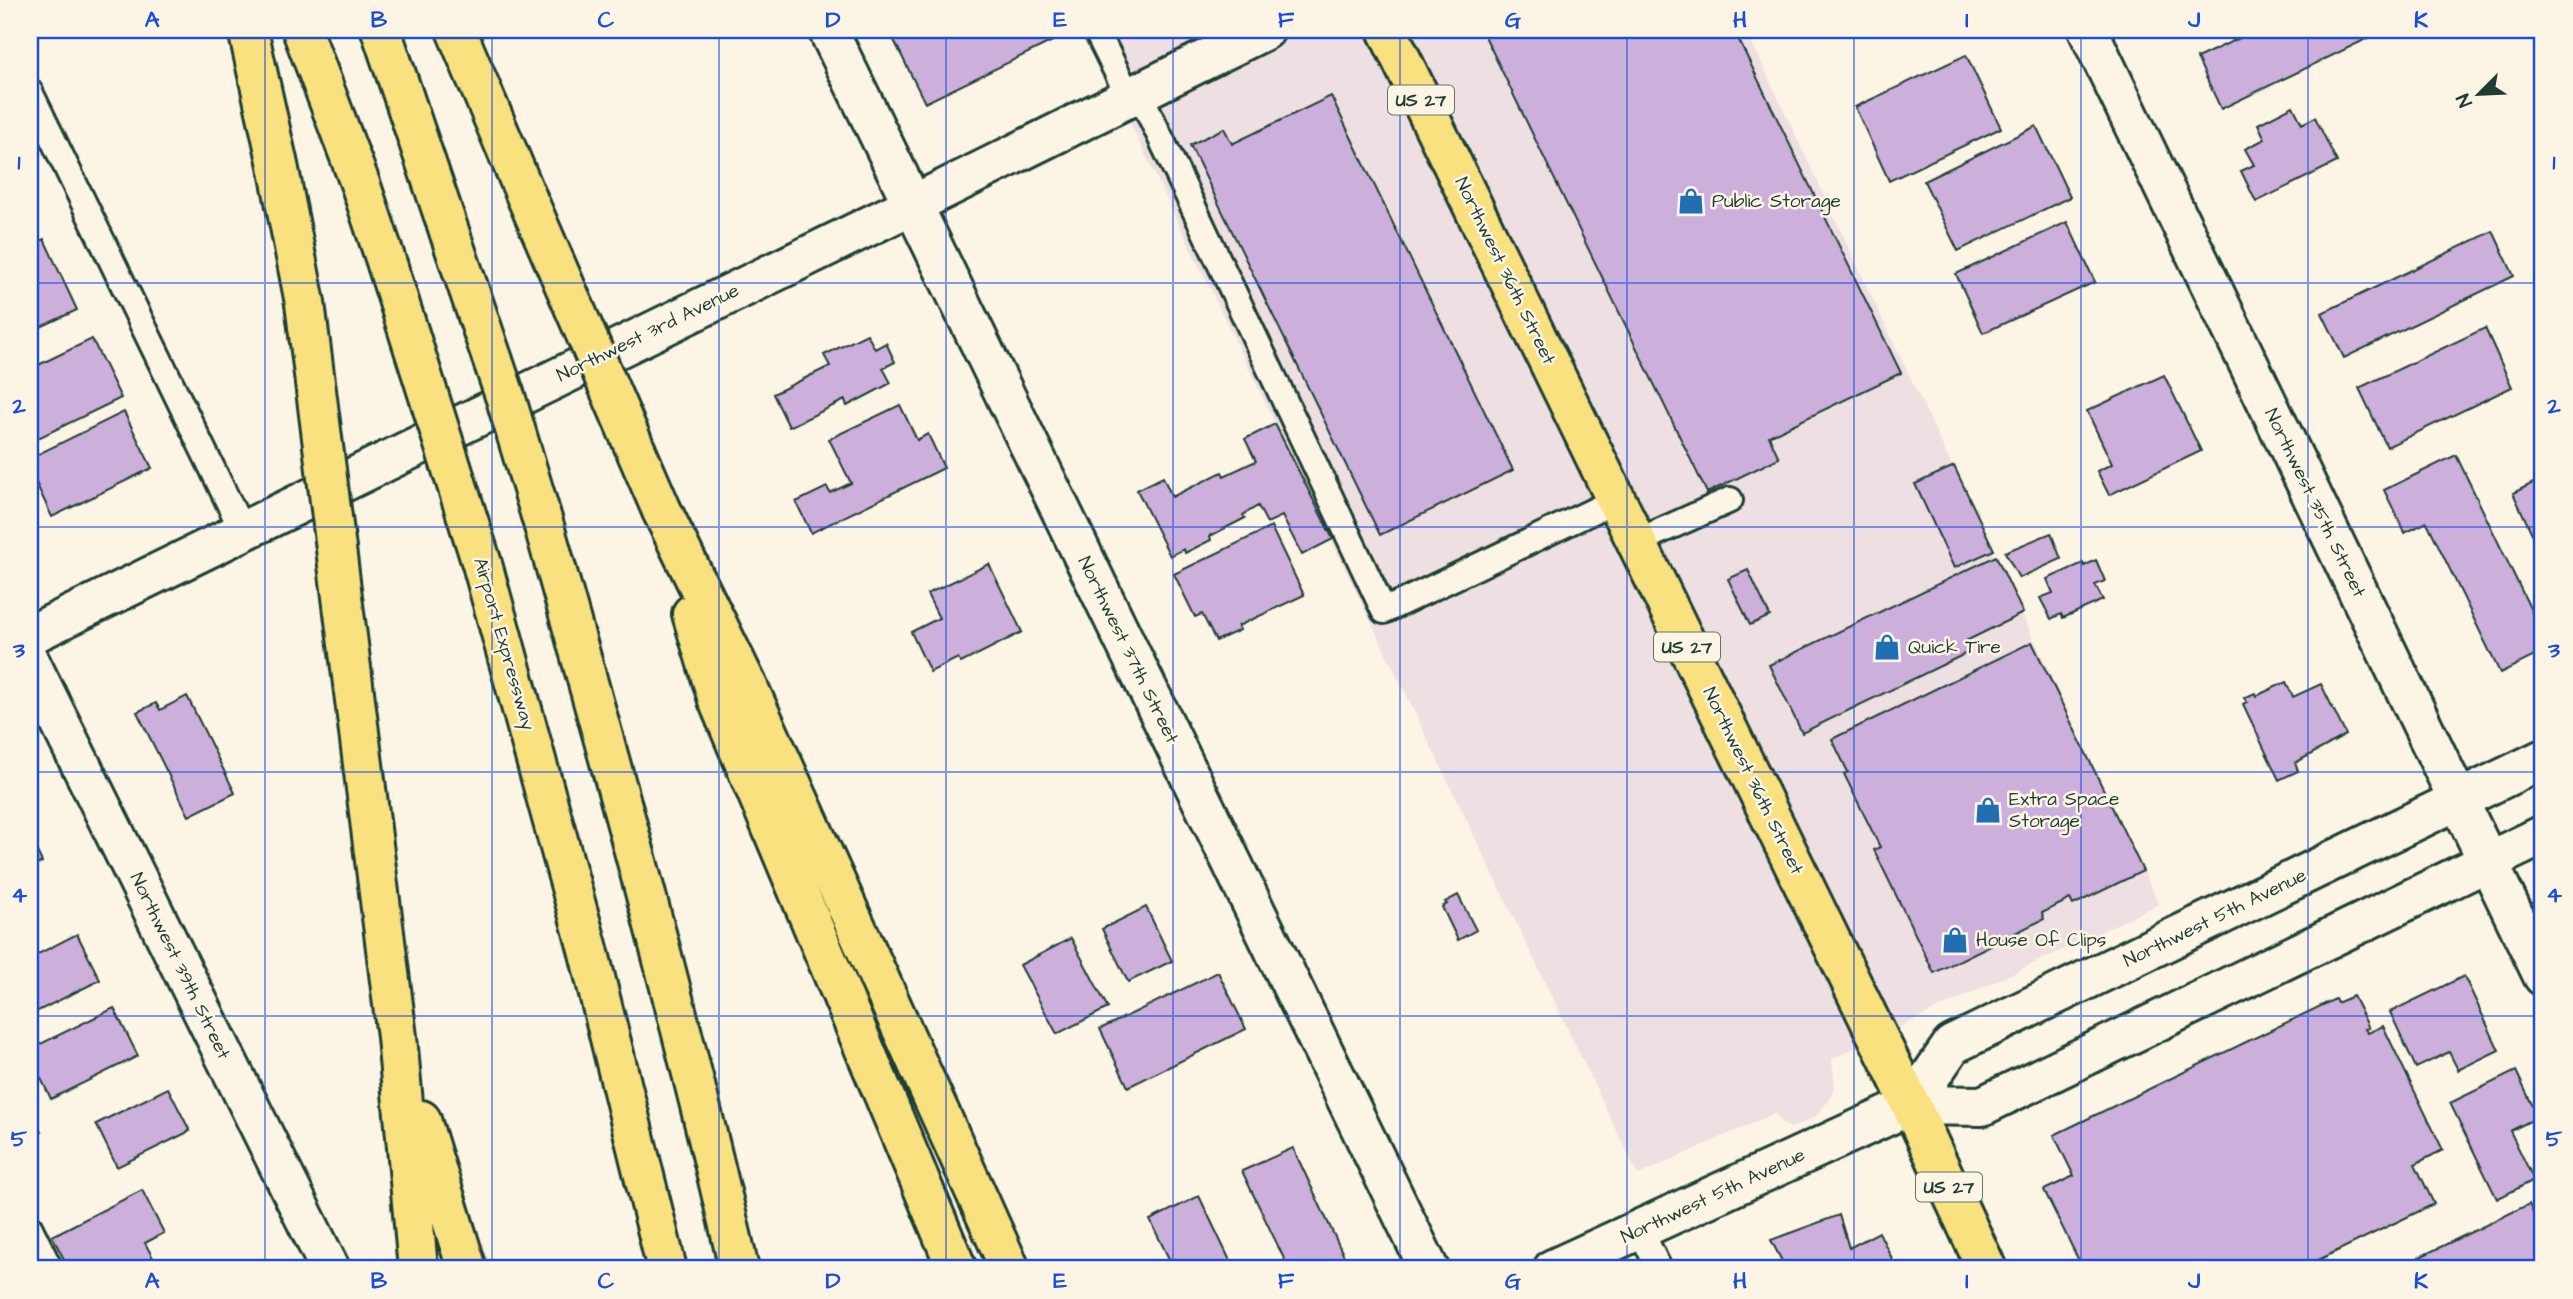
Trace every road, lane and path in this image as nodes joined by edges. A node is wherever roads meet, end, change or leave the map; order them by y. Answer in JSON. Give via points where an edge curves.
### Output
{"nodes":[{"id":1,"x":248,"y":30,"type":"edge"},
{"id":2,"x":302,"y":30,"type":"edge"},
{"id":3,"x":380,"y":30,"type":"edge"},
{"id":4,"x":456,"y":30,"type":"edge"},
{"id":5,"x":828,"y":30,"type":"edge"},
{"id":6,"x":1096,"y":30,"type":"edge"},
{"id":7,"x":1265,"y":30,"type":"edge"},
{"id":8,"x":1387,"y":30,"type":"edge"},
{"id":9,"x":2088,"y":30,"type":"edge"},
{"id":10,"x":30,"y":92,"type":"edge"},
{"id":11,"x":1134,"y":95,"type":"junction"},
{"id":12,"x":912,"y":205,"type":"junction"},
{"id":13,"x":1616,"y":500,"type":"junction"},
{"id":14,"x":1730,"y":500,"type":"dead end"},
{"id":15,"x":662,"y":511,"type":"junction"},
{"id":16,"x":242,"y":530,"type":"junction"},
{"id":17,"x":1636,"y":542,"type":"junction"},
{"id":18,"x":30,"y":635,"type":"edge"},
{"id":19,"x":30,"y":662,"type":"edge"},
{"id":20,"x":2543,"y":759,"type":"edge"},
{"id":21,"x":2458,"y":800,"type":"junction"},
{"id":22,"x":2543,"y":835,"type":"edge"},
{"id":23,"x":2487,"y":862,"type":"junction"},
{"id":24,"x":2543,"y":976,"type":"edge"},
{"id":25,"x":397,"y":1037,"type":"junction"},
{"id":26,"x":1911,"y":1105,"type":"junction"},
{"id":27,"x":30,"y":1228,"type":"edge"},
{"id":28,"x":1640,"y":1229,"type":"junction"},
{"id":29,"x":50,"y":1269,"type":"edge"},
{"id":30,"x":330,"y":1269,"type":"edge"},
{"id":31,"x":418,"y":1269,"type":"edge"},
{"id":32,"x":467,"y":1269,"type":"edge"},
{"id":33,"x":667,"y":1269,"type":"edge"},
{"id":34,"x":740,"y":1269,"type":"edge"},
{"id":35,"x":957,"y":1269,"type":"edge"},
{"id":36,"x":1010,"y":1269,"type":"edge"},
{"id":37,"x":1429,"y":1269,"type":"edge"},
{"id":38,"x":1553,"y":1269,"type":"edge"},
{"id":39,"x":1659,"y":1269,"type":"edge"},
{"id":40,"x":1987,"y":1269,"type":"edge"}],
"edges":[{"from":1,"to":25,"type":"main road","bridge":true,"via":[[305,303]]},
{"from":2,"to":33,"type":"main road","name":"Airport Expressway","bridge":true,"via":[[361,186],[482,564],[588,949]]},
{"from":3,"to":34,"type":"main road","bridge":true,"via":[[506,399],[544,526],[699,1094]]},
{"from":4,"to":15,"type":"main road","bridge":true},
{"from":5,"to":12,"type":"street","name":"Northwest 37th Street"},
{"from":6,"to":11,"type":"lane"},
{"from":7,"to":11,"type":"street","name":"Northwest 3rd Avenue"},
{"from":8,"to":13,"type":"main road","name":"Northwest 36th Street","number":"US 27"},
{"from":9,"to":21,"type":"street","name":"Northwest 35th Street"},
{"from":10,"to":16,"type":"lane"},
{"from":11,"to":12,"type":"street","name":"Northwest 3rd Avenue"},
{"from":11,"to":13,"type":"lane","via":[[1384,611]]},
{"from":12,"to":16,"type":"street","name":"Northwest 3rd Avenue"},
{"from":12,"to":37,"type":"street","name":"Northwest 37th Street"},
{"from":13,"to":17,"type":"main road","name":"Northwest 36th Street","number":"US 27"},
{"from":14,"to":17,"type":"lane"},
{"from":15,"to":35,"type":"main road","via":[[718,701]]},
{"from":15,"to":36,"type":"main road","via":[[748,687]]},
{"from":16,"to":18,"type":"street","name":"Northwest 3rd Avenue"},
{"from":17,"to":26,"type":"main road","name":"Northwest 36th Street","number":"US 27"},
{"from":19,"to":30,"type":"street","name":"Northwest 39th Street"},
{"from":20,"to":21,"type":"street","name":"Northwest 5th Avenue"},
{"from":21,"to":23,"type":"street","name":"Northwest 35th Street"},
{"from":21,"to":26,"type":"street","name":"Northwest 5th Avenue","via":[[1952,1045]]},
{"from":22,"to":23,"type":"street","name":"Northwest 5th Avenue"},
{"from":23,"to":24,"type":"street","name":"Northwest 35th Street"},
{"from":23,"to":26,"type":"street","name":"Northwest 5th Avenue","via":[[1982,1106]]},
{"from":25,"to":31,"type":"main road"},
{"from":25,"to":32,"type":"main road"},
{"from":26,"to":28,"type":"street","name":"Northwest 5th Avenue"},
{"from":26,"to":40,"type":"main road","name":"Northwest 36th Street","number":"US 27"},
{"from":27,"to":29,"type":"lane"},
{"from":28,"to":38,"type":"street","name":"Northwest 5th Avenue"},
{"from":28,"to":39,"type":"lane"}]}
